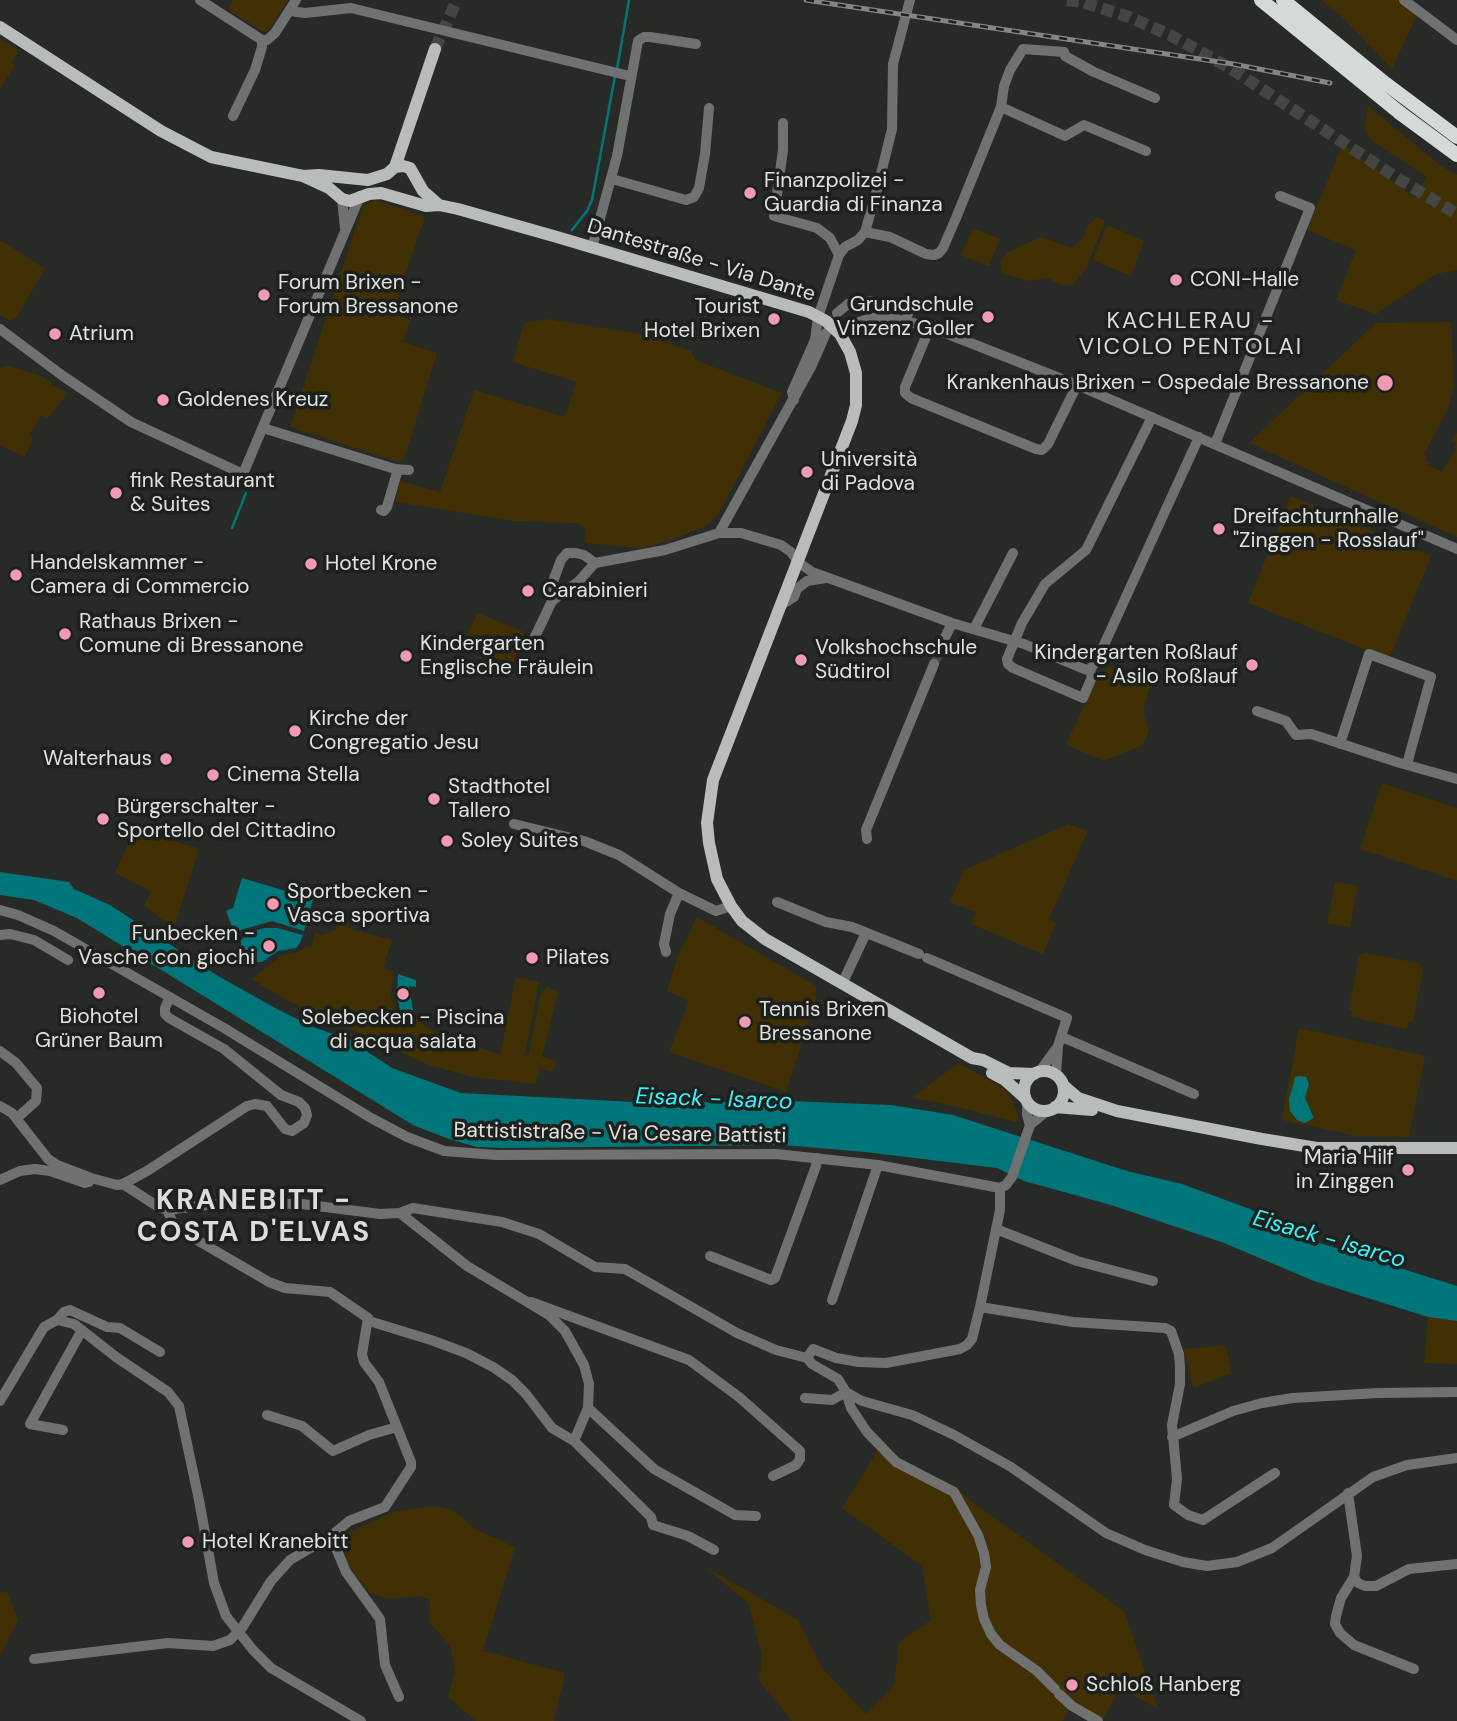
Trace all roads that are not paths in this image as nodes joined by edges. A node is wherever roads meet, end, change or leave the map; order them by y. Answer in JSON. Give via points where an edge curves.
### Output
{"nodes":[{"id":1,"x":200,"y":0,"type":"edge"},
{"id":2,"x":296,"y":0,"type":"edge"},
{"id":3,"x":910,"y":0,"type":"edge"},
{"id":4,"x":1261,"y":0,"type":"edge"},
{"id":5,"x":1283,"y":0,"type":"edge"},
{"id":6,"x":1404,"y":0,"type":"edge"},
{"id":7,"x":290,"y":11,"type":"junction"},
{"id":8,"x":0,"y":27,"type":"edge"},
{"id":9,"x":262,"y":40,"type":"junction"},
{"id":10,"x":1457,"y":40,"type":"edge"},
{"id":11,"x":696,"y":44,"type":"dead end"},
{"id":12,"x":435,"y":49,"type":"tunnel mouth"},
{"id":13,"x":630,"y":76,"type":"junction"},
{"id":14,"x":1155,"y":99,"type":"dead end"},
{"id":15,"x":1000,"y":107,"type":"junction"},
{"id":16,"x":709,"y":108,"type":"dead end"},
{"id":17,"x":233,"y":116,"type":"dead end"},
{"id":18,"x":783,"y":123,"type":"dead end"},
{"id":19,"x":408,"y":134,"type":"junction"},
{"id":20,"x":1457,"y":137,"type":"edge"},
{"id":21,"x":1146,"y":151,"type":"dead end"},
{"id":22,"x":1457,"y":155,"type":"edge"},
{"id":23,"x":410,"y":168,"type":"junction"},
{"id":24,"x":391,"y":170,"type":"junction"},
{"id":25,"x":303,"y":176,"type":"junction"},
{"id":26,"x":344,"y":179,"type":"junction"},
{"id":27,"x":612,"y":179,"type":"junction"},
{"id":28,"x":418,"y":182,"type":"junction"},
{"id":29,"x":339,"y":196,"type":"junction"},
{"id":30,"x":1280,"y":196,"type":"dead end"},
{"id":31,"x":360,"y":197,"type":"junction"},
{"id":32,"x":399,"y":198,"type":"junction"},
{"id":33,"x":439,"y":205,"type":"junction"},
{"id":34,"x":345,"y":228,"type":"junction"},
{"id":35,"x":864,"y":232,"type":"junction"},
{"id":36,"x":592,"y":247,"type":"junction"},
{"id":37,"x":839,"y":255,"type":"junction"},
{"id":38,"x":837,"y":313,"type":"dead end"},
{"id":39,"x":818,"y":317,"type":"junction"},
{"id":40,"x":906,"y":321,"type":"junction"},
{"id":41,"x":930,"y":327,"type":"junction"},
{"id":42,"x":826,"y":333,"type":"dead end"},
{"id":43,"x":840,"y":334,"type":"junction"},
{"id":44,"x":3,"y":335,"type":"edge"},
{"id":45,"x":1077,"y":385,"type":"junction"},
{"id":46,"x":794,"y":400,"type":"junction"},
{"id":47,"x":1152,"y":417,"type":"junction"},
{"id":48,"x":263,"y":428,"type":"junction"},
{"id":49,"x":1199,"y":437,"type":"junction"},
{"id":50,"x":1215,"y":444,"type":"junction"},
{"id":51,"x":381,"y":510,"type":"dead end"},
{"id":52,"x":719,"y":533,"type":"junction"},
{"id":53,"x":1457,"y":549,"type":"edge"},
{"id":54,"x":1013,"y":553,"type":"dead end"},
{"id":55,"x":798,"y":562,"type":"junction"},
{"id":56,"x":595,"y":563,"type":"junction"},
{"id":57,"x":828,"y":578,"type":"junction"},
{"id":58,"x":551,"y":601,"type":"junction"},
{"id":59,"x":781,"y":605,"type":"junction"},
{"id":60,"x":952,"y":624,"type":"junction"},
{"id":61,"x":974,"y":629,"type":"junction"},
{"id":62,"x":1014,"y":641,"type":"junction"},
{"id":63,"x":532,"y":643,"type":"dead end"},
{"id":64,"x":941,"y":646,"type":"tunnel mouth"},
{"id":65,"x":934,"y":664,"type":"tunnel mouth"},
{"id":66,"x":1090,"y":670,"type":"junction"},
{"id":67,"x":1257,"y":711,"type":"dead end"},
{"id":68,"x":1340,"y":744,"type":"junction"},
{"id":69,"x":1407,"y":764,"type":"junction"},
{"id":70,"x":1457,"y":779,"type":"edge"},
{"id":71,"x":514,"y":824,"type":"dead end"},
{"id":72,"x":867,"y":839,"type":"dead end"},
{"id":73,"x":679,"y":893,"type":"junction"},
{"id":74,"x":777,"y":902,"type":"dead end"},
{"id":75,"x":731,"y":906,"type":"junction"},
{"id":76,"x":0,"y":910,"type":"edge"},
{"id":77,"x":866,"y":933,"type":"junction"},
{"id":78,"x":0,"y":935,"type":"edge"},
{"id":79,"x":666,"y":952,"type":"dead end"},
{"id":80,"x":68,"y":960,"type":"dead end"},
{"id":81,"x":842,"y":984,"type":"junction"},
{"id":82,"x":170,"y":997,"type":"junction"},
{"id":83,"x":1060,"y":1042,"type":"junction"},
{"id":84,"x":0,"y":1051,"type":"edge"},
{"id":85,"x":972,"y":1058,"type":"junction"},
{"id":86,"x":1037,"y":1073,"type":"junction"},
{"id":87,"x":1060,"y":1080,"type":"junction"},
{"id":88,"x":1194,"y":1094,"type":"dead end"},
{"id":89,"x":1026,"y":1100,"type":"junction"},
{"id":90,"x":0,"y":1106,"type":"edge"},
{"id":91,"x":1051,"y":1109,"type":"junction"},
{"id":92,"x":1117,"y":1111,"type":"junction"},
{"id":93,"x":17,"y":1118,"type":"junction"},
{"id":94,"x":1029,"y":1129,"type":"junction"},
{"id":95,"x":1457,"y":1148,"type":"edge"},
{"id":96,"x":817,"y":1158,"type":"junction"},
{"id":97,"x":878,"y":1165,"type":"junction"},
{"id":98,"x":91,"y":1178,"type":"junction"},
{"id":99,"x":0,"y":1180,"type":"edge"},
{"id":100,"x":123,"y":1184,"type":"junction"},
{"id":101,"x":1000,"y":1188,"type":"junction"},
{"id":102,"x":167,"y":1210,"type":"junction"},
{"id":103,"x":400,"y":1213,"type":"junction"},
{"id":104,"x":996,"y":1229,"type":"junction"},
{"id":105,"x":710,"y":1256,"type":"dead end"},
{"id":106,"x":1153,"y":1282,"type":"dead end"},
{"id":107,"x":832,"y":1300,"type":"dead end"},
{"id":108,"x":531,"y":1302,"type":"junction"},
{"id":109,"x":980,"y":1307,"type":"junction"},
{"id":110,"x":57,"y":1320,"type":"junction"},
{"id":111,"x":369,"y":1321,"type":"junction"},
{"id":112,"x":82,"y":1330,"type":"junction"},
{"id":113,"x":160,"y":1352,"type":"dead end"},
{"id":114,"x":807,"y":1358,"type":"junction"},
{"id":115,"x":846,"y":1392,"type":"junction"},
{"id":116,"x":1457,"y":1392,"type":"edge"},
{"id":117,"x":805,"y":1398,"type":"dead end"},
{"id":118,"x":0,"y":1401,"type":"edge"},
{"id":119,"x":588,"y":1408,"type":"junction"},
{"id":120,"x":267,"y":1415,"type":"dead end"},
{"id":121,"x":397,"y":1427,"type":"junction"},
{"id":122,"x":63,"y":1430,"type":"dead end"},
{"id":123,"x":1172,"y":1437,"type":"junction"},
{"id":124,"x":574,"y":1441,"type":"junction"},
{"id":125,"x":1457,"y":1458,"type":"edge"},
{"id":126,"x":1275,"y":1473,"type":"dead end"},
{"id":127,"x":773,"y":1476,"type":"dead end"},
{"id":128,"x":1348,"y":1493,"type":"junction"},
{"id":129,"x":756,"y":1516,"type":"dead end"},
{"id":130,"x":331,"y":1536,"type":"junction"},
{"id":131,"x":713,"y":1550,"type":"dead end"},
{"id":132,"x":1457,"y":1564,"type":"edge"},
{"id":133,"x":1354,"y":1577,"type":"junction"},
{"id":134,"x":239,"y":1632,"type":"junction"},
{"id":135,"x":34,"y":1659,"type":"dead end"},
{"id":136,"x":1414,"y":1669,"type":"dead end"},
{"id":137,"x":399,"y":1697,"type":"dead end"},
{"id":138,"x":362,"y":1721,"type":"edge"},
{"id":139,"x":1098,"y":1721,"type":"edge"}],
"edges":[{"from":1,"to":9,"type":"street"},
{"from":2,"to":7,"type":"street"},
{"from":3,"to":35,"type":"street","via":[[893,64],[892,129]]},
{"from":4,"to":22,"type":"highway","bridge":true},
{"from":5,"to":20,"type":"highway","bridge":true},
{"from":6,"to":10,"type":"street"},
{"from":7,"to":9,"type":"street","via":[[271,38]]},
{"from":7,"to":13,"type":"street","via":[[351,8]]},
{"from":8,"to":25,"type":"main road","via":[[195,150],[234,163]]},
{"from":9,"to":17,"type":"street","via":[[255,70]]},
{"from":11,"to":13,"type":"street","via":[[644,37],[635,49]]},
{"from":12,"to":19,"type":"main road"},
{"from":13,"to":27,"type":"street"},
{"from":14,"to":15,"type":"street","via":[[1094,72],[1064,52],[1023,48],[1010,70]]},
{"from":15,"to":21,"type":"street","via":[[1065,136],[1084,125]]},
{"from":15,"to":35,"type":"street","via":[[939,253],[930,255],[890,237]]},
{"from":16,"to":27,"type":"street","via":[[705,154],[694,197],[686,200]]},
{"from":18,"to":37,"type":"street","via":[[774,216],[817,228],[830,238]]},
{"from":19,"to":23,"type":"main road"},
{"from":19,"to":24,"type":"main road"},
{"from":23,"to":24,"type":"main road"},
{"from":23,"to":28,"type":"main road"},
{"from":24,"to":26,"type":"main road","via":[[368,180]]},
{"from":24,"to":32,"type":"main road","via":[[386,188]]},
{"from":25,"to":26,"type":"main road"},
{"from":25,"to":29,"type":"main road"},
{"from":26,"to":29,"type":"main road","via":[[338,185]]},
{"from":27,"to":36,"type":"street"},
{"from":28,"to":32,"type":"main road","via":[[416,189]]},
{"from":28,"to":33,"type":"main road"},
{"from":29,"to":31,"type":"main road","name":"Dantestraße - Via Dante","via":[[350,201]]},
{"from":29,"to":34,"type":"street"},
{"from":30,"to":50,"type":"street","via":[[1310,208]]},
{"from":31,"to":32,"type":"main road","name":"Dantestraße - Via Dante","via":[[381,193]]},
{"from":31,"to":34,"type":"street"},
{"from":32,"to":33,"type":"main road","name":"Dantestraße - Via Dante"},
{"from":33,"to":36,"type":"main road","name":"Dantestraße - Via Dante"},
{"from":34,"to":48,"type":"street"},
{"from":35,"to":37,"type":"street"},
{"from":36,"to":39,"type":"main road","name":"Dantestraße - Via Dante"},
{"from":37,"to":39,"type":"street"},
{"from":38,"to":40,"type":"street","via":[[848,304],[869,301],[909,310]]},
{"from":39,"to":43,"type":"main road","name":"Dantestraße - Via Dante"},
{"from":39,"to":46,"type":"street","via":[[815,340],[792,392]]},
{"from":40,"to":41,"type":"street"},
{"from":40,"to":43,"type":"street","via":[[863,319]]},
{"from":41,"to":45,"type":"street"},
{"from":41,"to":45,"type":"street","via":[[905,393],[1036,449],[1048,444]]},
{"from":42,"to":46,"type":"street"},
{"from":43,"to":55,"type":"main road","via":[[853,361],[856,405]]},
{"from":44,"to":48,"type":"street","via":[[131,422],[243,474]]},
{"from":45,"to":47,"type":"street"},
{"from":46,"to":52,"type":"street"},
{"from":47,"to":49,"type":"street"},
{"from":47,"to":62,"type":"street","via":[[1086,550],[1045,584]]},
{"from":48,"to":51,"type":"street","via":[[403,469],[387,507]]},
{"from":49,"to":50,"type":"street"},
{"from":49,"to":66,"type":"street"},
{"from":50,"to":53,"type":"street"},
{"from":52,"to":55,"type":"street","via":[[750,535],[781,545]]},
{"from":52,"to":56,"type":"street","via":[[666,550]]},
{"from":54,"to":61,"type":"street"},
{"from":55,"to":57,"type":"street"},
{"from":55,"to":59,"type":"main road"},
{"from":56,"to":58,"type":"street"},
{"from":56,"to":58,"type":"street","via":[[584,555],[567,553],[556,571]]},
{"from":57,"to":59,"type":"street","via":[[807,582]]},
{"from":57,"to":60,"type":"street"},
{"from":58,"to":63,"type":"street"},
{"from":59,"to":75,"type":"main road","via":[[710,790],[711,857]]},
{"from":60,"to":61,"type":"street"},
{"from":60,"to":64,"type":"street"},
{"from":61,"to":62,"type":"street"},
{"from":62,"to":66,"type":"street"},
{"from":62,"to":66,"type":"street","via":[[1008,664],[1083,698],[1092,677]]},
{"from":65,"to":72,"type":"street","via":[[866,830]]},
{"from":67,"to":68,"type":"street","via":[[1286,721],[1296,735],[1311,734]]},
{"from":68,"to":69,"type":"street"},
{"from":68,"to":69,"type":"street","via":[[1369,654],[1431,677]]},
{"from":69,"to":70,"type":"street"},
{"from":71,"to":73,"type":"street","via":[[608,850]]},
{"from":73,"to":75,"type":"street","via":[[716,911]]},
{"from":73,"to":79,"type":"street","via":[[670,914]]},
{"from":74,"to":77,"type":"street"},
{"from":75,"to":81,"type":"main road","via":[[765,939]]},
{"from":76,"to":82,"type":"street","name":"Battististraße - Via Cesare Battisti","via":[[54,931]]},
{"from":77,"to":81,"type":"street"},
{"from":77,"to":83,"type":"street","via":[[1067,1018]]},
{"from":78,"to":80,"type":"street","via":[[34,940]]},
{"from":81,"to":85,"type":"main road"},
{"from":82,"to":96,"type":"street","name":"Battististraße - Via Cesare Battisti","via":[[371,1118],[444,1151]]},
{"from":82,"to":100,"type":"street","via":[[165,1008],[169,1018],[224,1049],[281,1096],[299,1102],[307,1115],[292,1131],[285,1129],[267,1106],[247,1106]]},
{"from":83,"to":86,"type":"street"},
{"from":83,"to":87,"type":"street"},
{"from":83,"to":88,"type":"street"},
{"from":84,"to":93,"type":"street","via":[[37,1088],[36,1101]]},
{"from":85,"to":86,"type":"main road","via":[[1009,1073]]},
{"from":85,"to":89,"type":"main road"},
{"from":86,"to":87,"type":"main road","via":[[1051,1072]]},
{"from":86,"to":89,"type":"main road","via":[[1026,1082]]},
{"from":87,"to":91,"type":"main road","via":[[1062,1099]]},
{"from":87,"to":92,"type":"main road","via":[[1078,1098]]},
{"from":89,"to":91,"type":"main road","via":[[1036,1109]]},
{"from":89,"to":94,"type":"street"},
{"from":90,"to":93,"type":"street"},
{"from":91,"to":92,"type":"main road"},
{"from":91,"to":94,"type":"street"},
{"from":92,"to":95,"type":"main road","via":[[1317,1147]]},
{"from":93,"to":98,"type":"street","via":[[48,1159]]},
{"from":94,"to":101,"type":"street","via":[[1013,1177]]},
{"from":96,"to":97,"type":"street","name":"Battististraße - Via Cesare Battisti"},
{"from":96,"to":105,"type":"street","via":[[775,1278]]},
{"from":97,"to":101,"type":"street","name":"Battististraße - Via Cesare Battisti"},
{"from":97,"to":107,"type":"street"},
{"from":98,"to":99,"type":"street","via":[[85,1183],[35,1169]]},
{"from":98,"to":100,"type":"street"},
{"from":100,"to":102,"type":"street"},
{"from":101,"to":104,"type":"street"},
{"from":102,"to":103,"type":"street","via":[[224,1203],[302,1204]]},
{"from":102,"to":111,"type":"street","via":[[173,1223],[190,1236],[269,1282],[330,1292]]},
{"from":103,"to":108,"type":"street","via":[[467,1266]]},
{"from":103,"to":114,"type":"street","via":[[413,1208],[462,1214],[539,1234],[595,1267],[625,1269],[737,1333]]},
{"from":104,"to":106,"type":"street","via":[[1077,1261]]},
{"from":104,"to":109,"type":"street"},
{"from":108,"to":119,"type":"street","via":[[565,1331],[584,1365]]},
{"from":108,"to":127,"type":"street","via":[[689,1360],[800,1451],[796,1465]]},
{"from":109,"to":114,"type":"street","via":[[972,1339],[960,1349],[886,1363],[836,1358],[813,1349]]},
{"from":109,"to":123,"type":"street","via":[[1171,1331],[1180,1367]]},
{"from":110,"to":112,"type":"street"},
{"from":110,"to":113,"type":"street","via":[[70,1310],[120,1328]]},
{"from":110,"to":118,"type":"street","via":[[44,1327]]},
{"from":111,"to":121,"type":"street","via":[[364,1362],[379,1382]]},
{"from":111,"to":124,"type":"street","via":[[431,1340],[493,1367],[526,1394],[552,1428]]},
{"from":112,"to":122,"type":"street","via":[[30,1424]]},
{"from":112,"to":134,"type":"street","via":[[168,1392],[179,1406],[218,1599]]},
{"from":114,"to":115,"type":"street","via":[[838,1378]]},
{"from":115,"to":117,"type":"street","via":[[832,1400]]},
{"from":115,"to":128,"type":"street","via":[[954,1435],[1011,1467],[1106,1533],[1183,1562],[1207,1566],[1237,1562],[1272,1548]]},
{"from":115,"to":139,"type":"street","via":[[867,1432],[897,1462],[954,1492],[984,1553],[981,1605],[991,1634],[1072,1706]]},
{"from":116,"to":123,"type":"street","via":[[1293,1398],[1233,1411]]},
{"from":119,"to":124,"type":"street"},
{"from":119,"to":129,"type":"street","via":[[654,1469],[735,1515]]},
{"from":120,"to":121,"type":"street","via":[[302,1426],[333,1451]]},
{"from":121,"to":130,"type":"street","via":[[411,1466],[390,1502],[349,1521]]},
{"from":123,"to":126,"type":"street","via":[[1177,1479],[1174,1505],[1188,1515],[1203,1520]]},
{"from":124,"to":131,"type":"street","via":[[651,1517],[653,1525],[688,1535]]},
{"from":125,"to":128,"type":"street","via":[[1407,1465]]},
{"from":128,"to":133,"type":"street","via":[[1357,1556]]},
{"from":130,"to":134,"type":"street","via":[[290,1560]]},
{"from":130,"to":137,"type":"street","via":[[346,1572],[380,1619],[385,1665]]},
{"from":132,"to":133,"type":"street","via":[[1409,1569],[1376,1586],[1365,1586]]},
{"from":133,"to":136,"type":"street","via":[[1336,1616],[1340,1633],[1354,1645]]},
{"from":134,"to":135,"type":"street","via":[[213,1646],[168,1643]]},
{"from":134,"to":138,"type":"street","via":[[271,1668]]}]}
